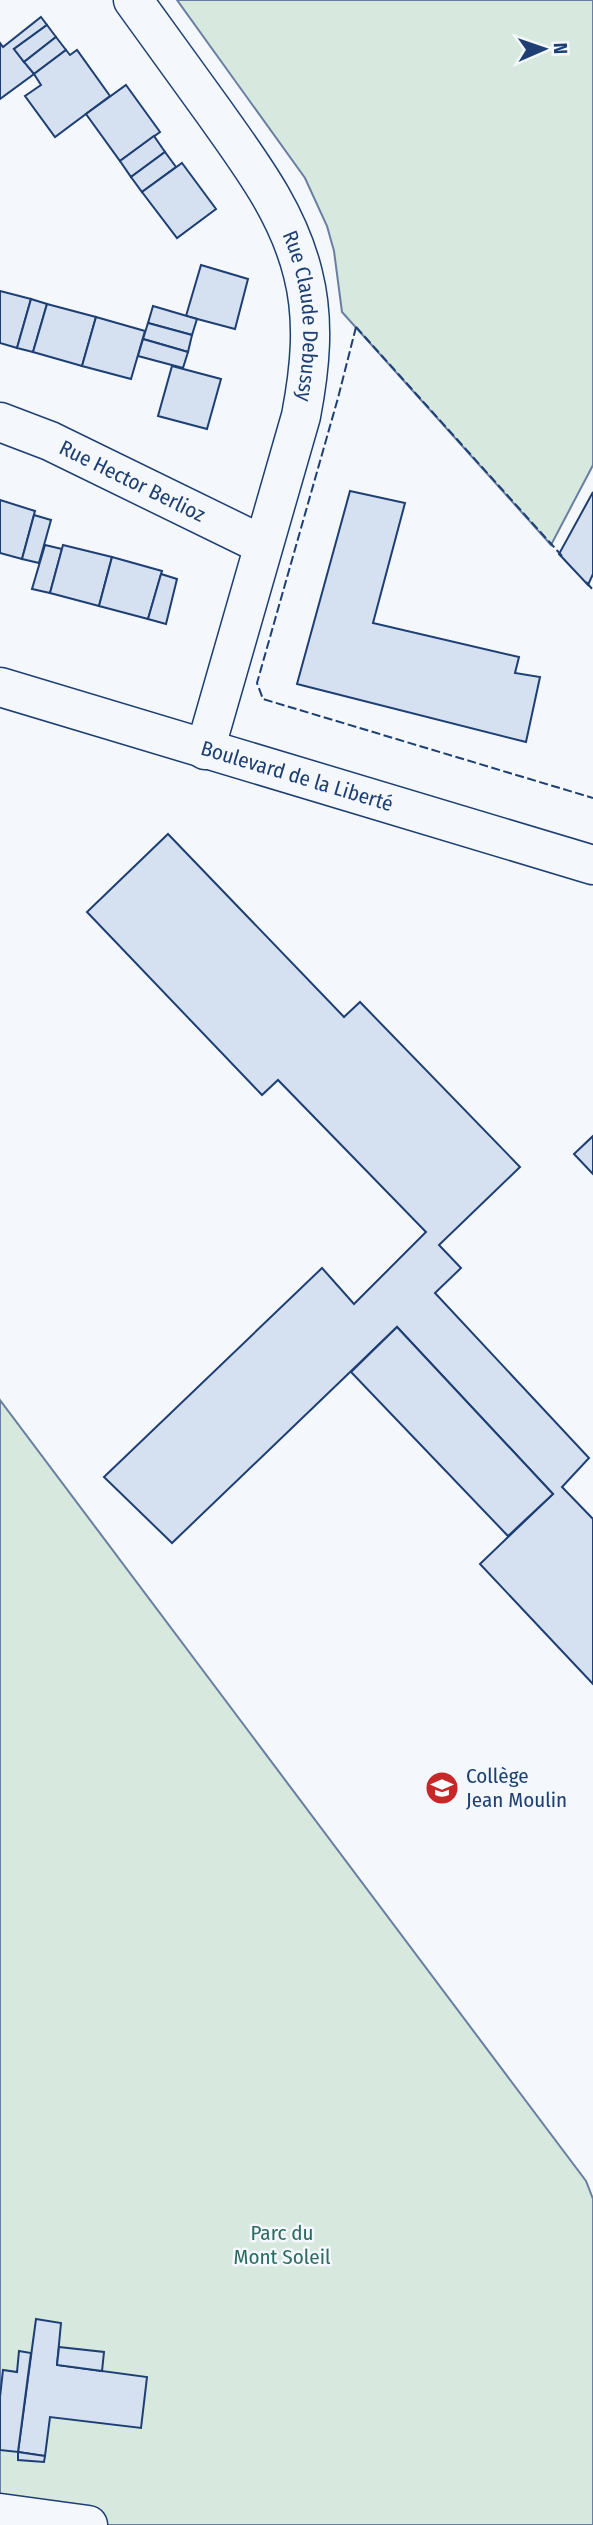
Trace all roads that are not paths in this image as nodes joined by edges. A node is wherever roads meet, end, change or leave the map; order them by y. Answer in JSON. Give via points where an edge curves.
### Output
{"nodes":[{"id":1,"x":133,"y":0,"type":"edge"},
{"id":2,"x":0,"y":422,"type":"edge"},
{"id":3,"x":262,"y":545,"type":"junction"},
{"id":4,"x":0,"y":687,"type":"edge"},
{"id":5,"x":205,"y":750,"type":"junction"},
{"id":6,"x":593,"y":865,"type":"edge"},
{"id":7,"x":0,"y":2513,"type":"edge"},
{"id":8,"x":88,"y":2525,"type":"edge"}],
"edges":[{"from":1,"to":3,"type":"street","name":"Rue Claude Debussy","via":[[265,185],[286,224],[303,274],[310,321],[309,370],[301,416]]},
{"from":2,"to":3,"type":"street","name":"Rue Hector Berlioz","via":[[50,441]]},
{"from":3,"to":5,"type":"street","name":"Rue Claude Debussy"},
{"from":4,"to":5,"type":"street","name":"Boulevard de la Liberté"},
{"from":5,"to":6,"type":"street","name":"Boulevard de la Liberté"},
{"from":7,"to":8,"type":"street"}]}
